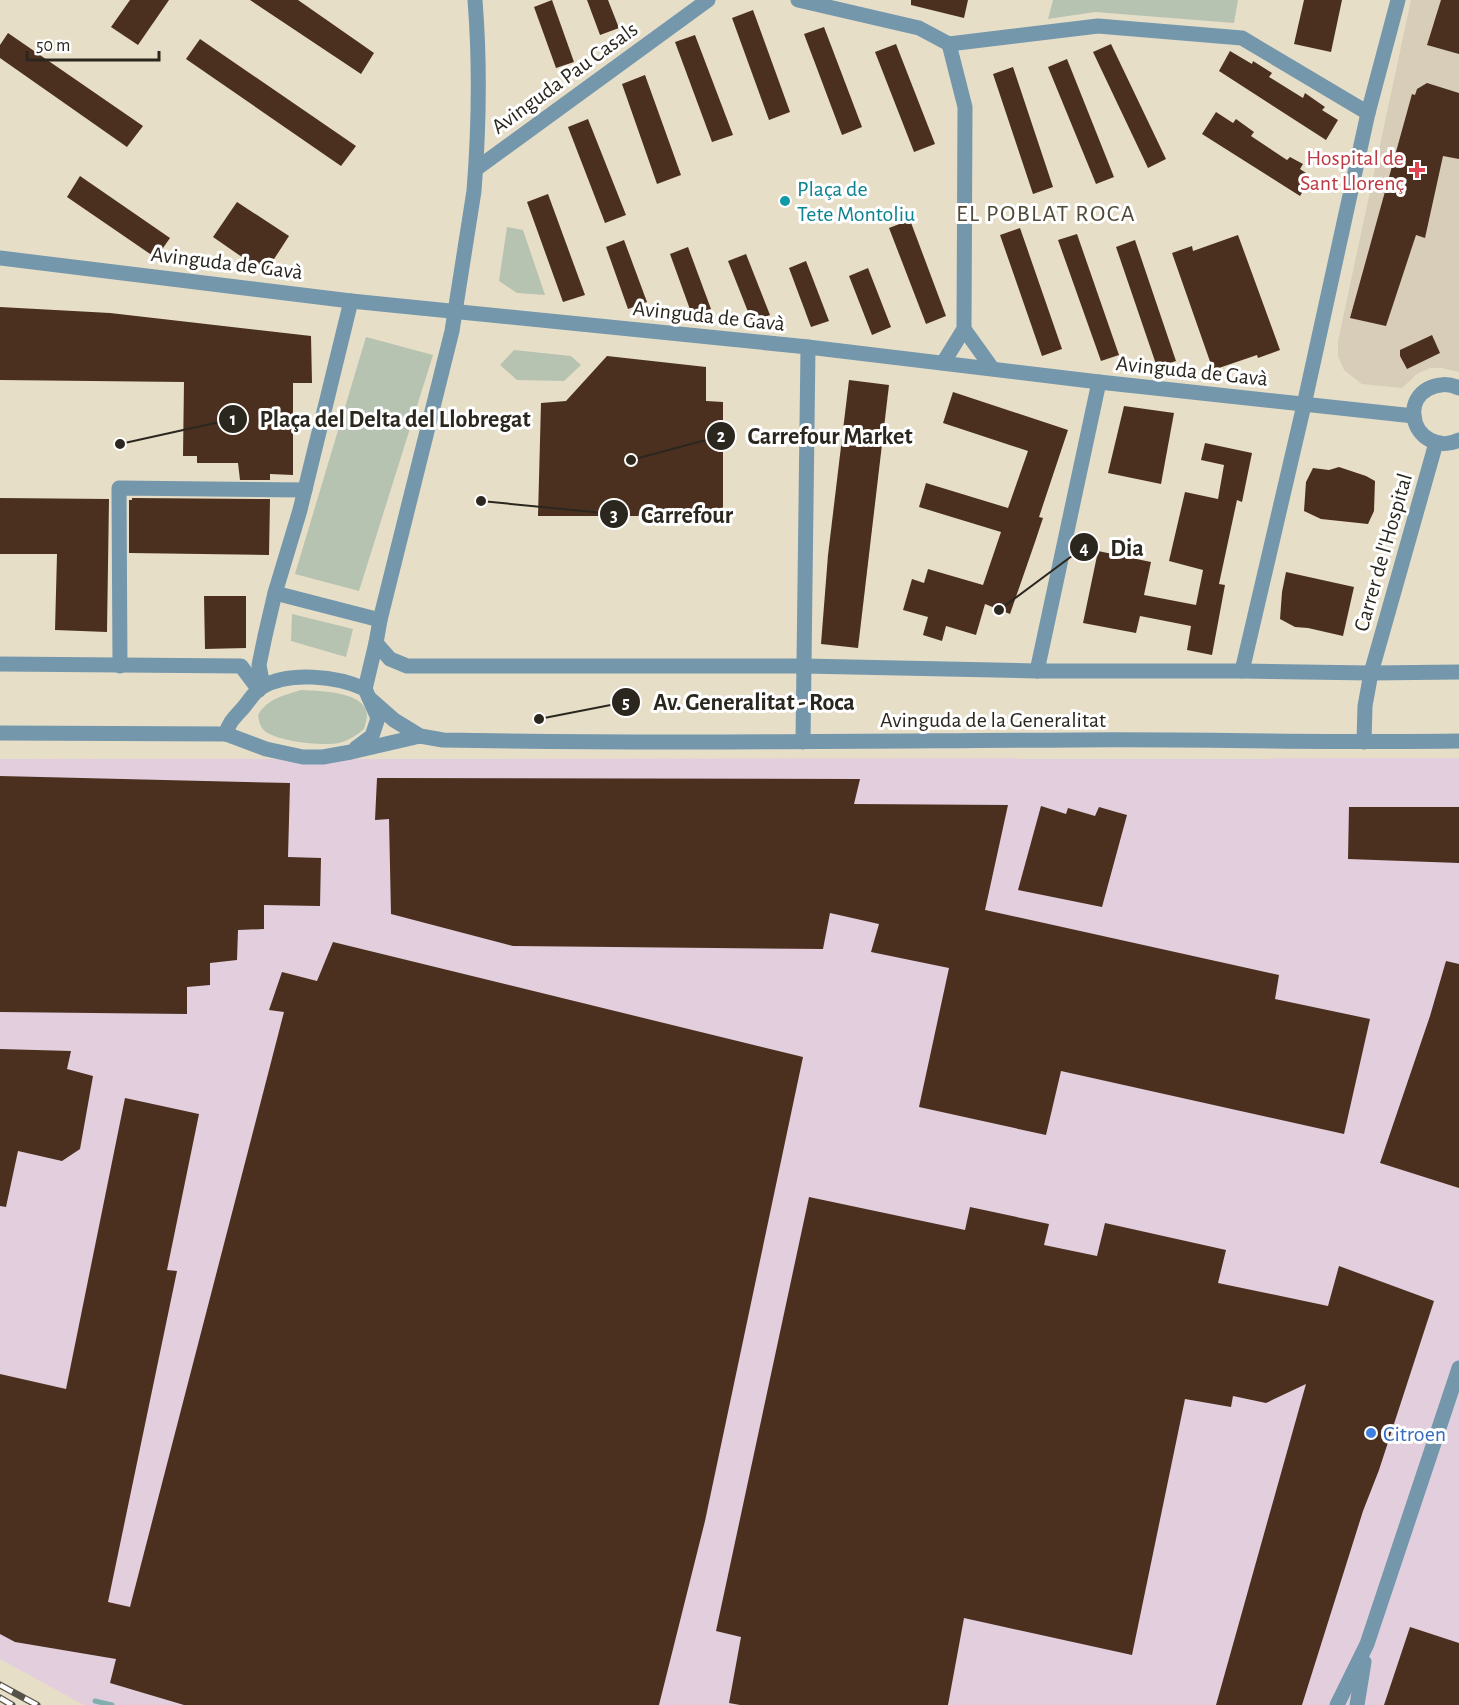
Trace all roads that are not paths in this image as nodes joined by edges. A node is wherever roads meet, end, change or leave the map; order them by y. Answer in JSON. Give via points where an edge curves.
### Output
{"nodes":[{"id":1,"x":475,"y":0,"type":"edge"},
{"id":2,"x":708,"y":0,"type":"edge"},
{"id":3,"x":798,"y":0,"type":"edge"},
{"id":4,"x":1398,"y":0,"type":"edge"},
{"id":5,"x":949,"y":44,"type":"junction"},
{"id":6,"x":1368,"y":113,"type":"junction"},
{"id":7,"x":476,"y":169,"type":"junction"},
{"id":8,"x":0,"y":258,"type":"edge"},
{"id":9,"x":351,"y":301,"type":"junction"},
{"id":10,"x":455,"y":310,"type":"junction"},
{"id":11,"x":964,"y":329,"type":"junction"},
{"id":12,"x":808,"y":347,"type":"junction"},
{"id":13,"x":943,"y":363,"type":"junction"},
{"id":14,"x":992,"y":368,"type":"junction"},
{"id":15,"x":1099,"y":382,"type":"junction"},
{"id":16,"x":1459,"y":388,"type":"edge"},
{"id":17,"x":1304,"y":405,"type":"junction"},
{"id":18,"x":1414,"y":416,"type":"junction"},
{"id":19,"x":1459,"y":440,"type":"edge"},
{"id":20,"x":1436,"y":443,"type":"junction"},
{"id":21,"x":305,"y":490,"type":"junction"},
{"id":22,"x":275,"y":593,"type":"junction"},
{"id":23,"x":380,"y":620,"type":"junction"},
{"id":24,"x":376,"y":643,"type":"junction"},
{"id":25,"x":0,"y":664,"type":"edge"},
{"id":26,"x":120,"y":666,"type":"junction"},
{"id":27,"x":804,"y":666,"type":"junction"},
{"id":28,"x":1037,"y":671,"type":"junction"},
{"id":29,"x":1242,"y":671,"type":"junction"},
{"id":30,"x":1459,"y":672,"type":"edge"},
{"id":31,"x":1371,"y":673,"type":"junction"},
{"id":32,"x":261,"y":688,"type":"junction"},
{"id":33,"x":367,"y":693,"type":"junction"},
{"id":34,"x":246,"y":704,"type":"junction"},
{"id":35,"x":0,"y":733,"type":"edge"},
{"id":36,"x":226,"y":734,"type":"junction"},
{"id":37,"x":420,"y":736,"type":"junction"},
{"id":38,"x":1459,"y":741,"type":"edge"},
{"id":39,"x":803,"y":742,"type":"junction"},
{"id":40,"x":1364,"y":742,"type":"junction"},
{"id":41,"x":266,"y":750,"type":"junction"},
{"id":42,"x":351,"y":752,"type":"junction"},
{"id":43,"x":1459,"y":1368,"type":"edge"},
{"id":44,"x":1366,"y":1644,"type":"junction"},
{"id":45,"x":1349,"y":1683,"type":"junction"},
{"id":46,"x":1337,"y":1705,"type":"edge"},
{"id":47,"x":1342,"y":1705,"type":"edge"},
{"id":48,"x":1357,"y":1705,"type":"edge"}],
"edges":[{"from":1,"to":7,"type":"street"},
{"from":2,"to":7,"type":"street","name":"Avinguda Pau Casals"},
{"from":3,"to":5,"type":"street","via":[[919,28]]},
{"from":4,"to":6,"type":"street"},
{"from":5,"to":6,"type":"street","via":[[1098,26],[1242,38]]},
{"from":5,"to":11,"type":"street","via":[[965,107]]},
{"from":6,"to":17,"type":"street"},
{"from":7,"to":10,"type":"street"},
{"from":8,"to":9,"type":"street","name":"Avinguda de Gavà"},
{"from":9,"to":10,"type":"street","name":"Avinguda de Gavà"},
{"from":9,"to":21,"type":"street"},
{"from":10,"to":12,"type":"street","name":"Avinguda de Gavà"},
{"from":10,"to":23,"type":"street"},
{"from":11,"to":13,"type":"street"},
{"from":11,"to":14,"type":"street"},
{"from":12,"to":13,"type":"street","name":"Avinguda de Gavà"},
{"from":12,"to":27,"type":"street"},
{"from":13,"to":14,"type":"street","name":"Avinguda de Gavà"},
{"from":14,"to":15,"type":"street","name":"Avinguda de Gavà"},
{"from":15,"to":17,"type":"street","name":"Avinguda de Gavà"},
{"from":15,"to":28,"type":"street"},
{"from":16,"to":18,"type":"street","via":[[1442,384],[1425,390]]},
{"from":17,"to":18,"type":"street","name":"Avinguda de Gavà"},
{"from":17,"to":29,"type":"street"},
{"from":18,"to":20,"type":"street","via":[[1419,432]]},
{"from":19,"to":20,"type":"street"},
{"from":20,"to":31,"type":"street","name":"Carrer de l'Hospital"},
{"from":21,"to":22,"type":"street"},
{"from":21,"to":26,"type":"street","via":[[119,488]]},
{"from":22,"to":23,"type":"street"},
{"from":22,"to":32,"type":"street","via":[[259,665]]},
{"from":23,"to":24,"type":"street"},
{"from":24,"to":27,"type":"street","via":[[390,659],[407,666]]},
{"from":24,"to":33,"type":"street"},
{"from":25,"to":26,"type":"street"},
{"from":26,"to":32,"type":"street","via":[[241,666]]},
{"from":27,"to":28,"type":"street"},
{"from":27,"to":39,"type":"street"},
{"from":28,"to":29,"type":"street"},
{"from":29,"to":31,"type":"street"},
{"from":30,"to":31,"type":"street"},
{"from":31,"to":40,"type":"street","name":"Carrer de l'Hospital"},
{"from":32,"to":33,"type":"street","via":[[312,676],[350,682]]},
{"from":32,"to":34,"type":"street"},
{"from":33,"to":37,"type":"street","via":[[394,720]]},
{"from":33,"to":42,"type":"street","via":[[378,718],[372,736]]},
{"from":34,"to":36,"type":"street","via":[[228,725]]},
{"from":34,"to":41,"type":"street","via":[[242,718],[245,734]]},
{"from":35,"to":36,"type":"street"},
{"from":36,"to":41,"type":"street"},
{"from":37,"to":39,"type":"street","name":"Avinguda de la Generalitat","via":[[520,742]]},
{"from":37,"to":42,"type":"street"},
{"from":38,"to":40,"type":"street","name":"Avinguda de la Generalitat"},
{"from":39,"to":40,"type":"street","name":"Avinguda de la Generalitat"},
{"from":41,"to":42,"type":"street","via":[[303,758]]},
{"from":43,"to":44,"type":"street"},
{"from":44,"to":45,"type":"street"},
{"from":44,"to":48,"type":"street"},
{"from":45,"to":46,"type":"street"},
{"from":45,"to":47,"type":"street"}]}
